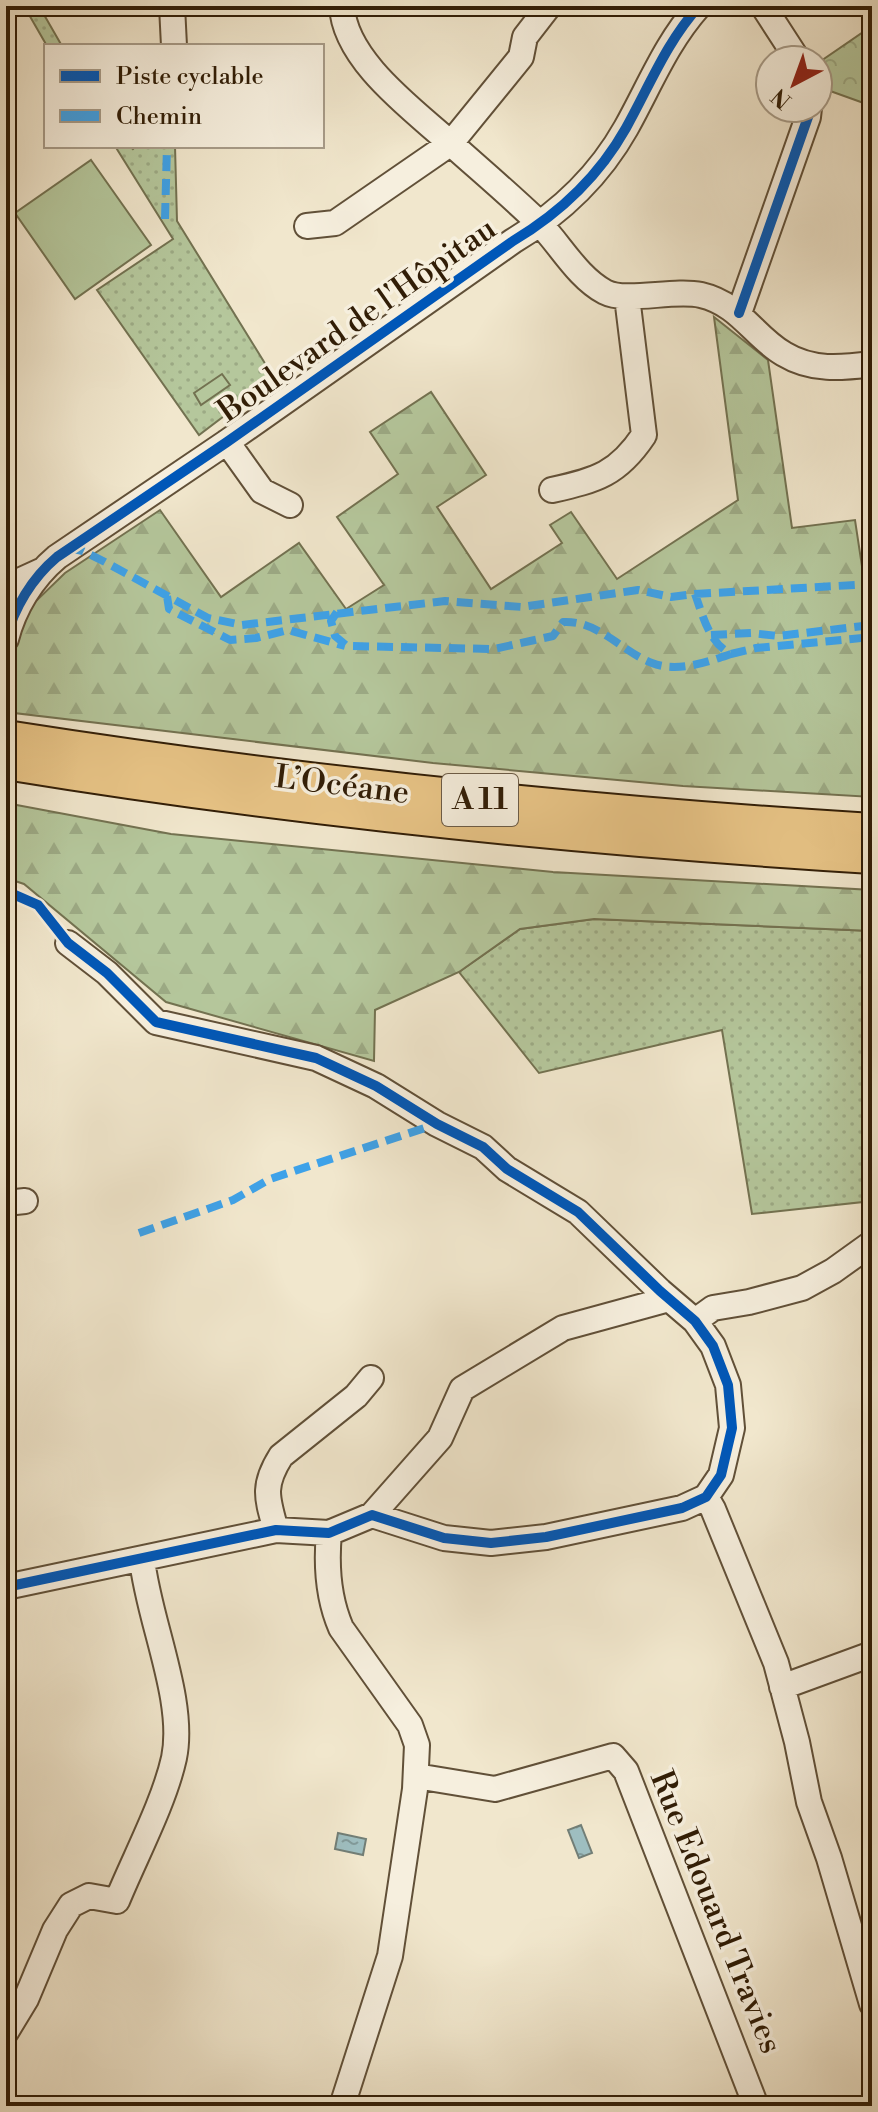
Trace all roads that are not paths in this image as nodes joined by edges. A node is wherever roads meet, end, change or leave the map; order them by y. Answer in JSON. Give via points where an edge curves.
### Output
{"nodes":[{"id":1,"x":172,"y":6,"type":"edge"},
{"id":2,"x":342,"y":6,"type":"edge"},
{"id":3,"x":549,"y":6,"type":"edge"},
{"id":4,"x":699,"y":6,"type":"edge"},
{"id":5,"x":763,"y":6,"type":"edge"},
{"id":6,"x":174,"y":44,"type":"edge"},
{"id":7,"x":788,"y":44,"type":"edge"},
{"id":8,"x":806,"y":124,"type":"edge"},
{"id":9,"x":451,"y":143,"type":"junction"},
{"id":10,"x":541,"y":225,"type":"junction"},
{"id":11,"x":307,"y":226,"type":"dead end"},
{"id":12,"x":627,"y":297,"type":"junction"},
{"id":13,"x":739,"y":313,"type":"junction"},
{"id":14,"x":872,"y":364,"type":"edge"},
{"id":15,"x":227,"y":442,"type":"junction"},
{"id":16,"x":552,"y":490,"type":"dead end"},
{"id":17,"x":290,"y":505,"type":"dead end"},
{"id":18,"x":43,"y":570,"type":"junction"},
{"id":19,"x":6,"y":587,"type":"edge"},
{"id":20,"x":7,"y":629,"type":"edge"},
{"id":21,"x":6,"y":738,"type":"edge"},
{"id":22,"x":6,"y":762,"type":"edge"},
{"id":23,"x":872,"y":831,"type":"edge"},
{"id":24,"x":872,"y":856,"type":"edge"},
{"id":25,"x":68,"y":943,"type":"dead end"},
{"id":26,"x":872,"y":1243,"type":"edge"},
{"id":27,"x":669,"y":1299,"type":"junction"},
{"id":28,"x":695,"y":1321,"type":"junction"},
{"id":29,"x":371,"y":1378,"type":"dead end"},
{"id":30,"x":706,"y":1497,"type":"junction"},
{"id":31,"x":372,"y":1515,"type":"junction"},
{"id":32,"x":276,"y":1530,"type":"junction"},
{"id":33,"x":329,"y":1533,"type":"junction"},
{"id":34,"x":142,"y":1559,"type":"junction"},
{"id":35,"x":6,"y":1587,"type":"edge"},
{"id":36,"x":872,"y":1654,"type":"edge"},
{"id":37,"x":782,"y":1687,"type":"junction"},
{"id":38,"x":416,"y":1776,"type":"junction"},
{"id":39,"x":872,"y":2004,"type":"edge"},
{"id":40,"x":6,"y":2032,"type":"edge"},
{"id":41,"x":342,"y":2106,"type":"edge"},
{"id":42,"x":756,"y":2106,"type":"edge"}],
"edges":[{"from":1,"to":6,"type":"street"},
{"from":2,"to":9,"type":"street","via":[[355,45],[384,84]]},
{"from":3,"to":9,"type":"street","via":[[525,37],[521,57]]},
{"from":4,"to":10,"type":"street","name":"Boulevard de l'Hôpitau","via":[[677,31],[624,132],[593,175]]},
{"from":5,"to":7,"type":"street"},
{"from":8,"to":13,"type":"street"},
{"from":9,"to":10,"type":"street"},
{"from":9,"to":11,"type":"street","via":[[335,223]]},
{"from":10,"to":12,"type":"street","via":[[591,282]]},
{"from":10,"to":15,"type":"street","name":"Boulevard de l'Hôpitau"},
{"from":12,"to":13,"type":"street","via":[[663,292],[703,295]]},
{"from":12,"to":16,"type":"street","via":[[644,435],[628,458],[592,481]]},
{"from":13,"to":14,"type":"street","via":[[784,354],[826,369]]},
{"from":15,"to":17,"type":"street","via":[[262,491]]},
{"from":15,"to":18,"type":"street","name":"Boulevard de l'Hôpitau"},
{"from":18,"to":19,"type":"street","name":"Boulevard de l'Hôpitau"},
{"from":18,"to":20,"type":"street","name":"Boulevard de l'Hôpitau"},
{"from":21,"to":23,"type":"highway","name":"L’Océane","number":"A 11","via":[[464,799]]},
{"from":22,"to":24,"type":"highway","name":"L’Océane","number":"A 11","via":[[412,818]]},
{"from":25,"to":27,"type":"street","via":[[156,1022],[316,1058],[483,1147],[507,1169],[578,1212]]},
{"from":26,"to":28,"type":"street","via":[[802,1288],[713,1308]]},
{"from":27,"to":28,"type":"street"},
{"from":27,"to":31,"type":"street","via":[[563,1328],[462,1389],[440,1438]]},
{"from":28,"to":30,"type":"street","via":[[713,1346],[728,1385],[732,1428],[721,1475]]},
{"from":29,"to":32,"type":"street","via":[[281,1456],[266,1491]]},
{"from":30,"to":31,"type":"street","via":[[682,1508],[576,1531],[491,1543],[444,1538]]},
{"from":30,"to":37,"type":"street"},
{"from":31,"to":33,"type":"street"},
{"from":32,"to":33,"type":"street"},
{"from":32,"to":34,"type":"street"},
{"from":33,"to":38,"type":"street","via":[[333,1610],[410,1725],[417,1745]]},
{"from":34,"to":35,"type":"street"},
{"from":34,"to":40,"type":"street","via":[[169,1683],[174,1757],[117,1901],[89,1896],[71,1905]]},
{"from":36,"to":37,"type":"street"},
{"from":37,"to":39,"type":"street","via":[[809,1802]]},
{"from":38,"to":41,"type":"street","via":[[390,1956]]},
{"from":38,"to":42,"type":"street","name":"Rue Edouard Travies","via":[[495,1789],[613,1756],[626,1771]]}]}
